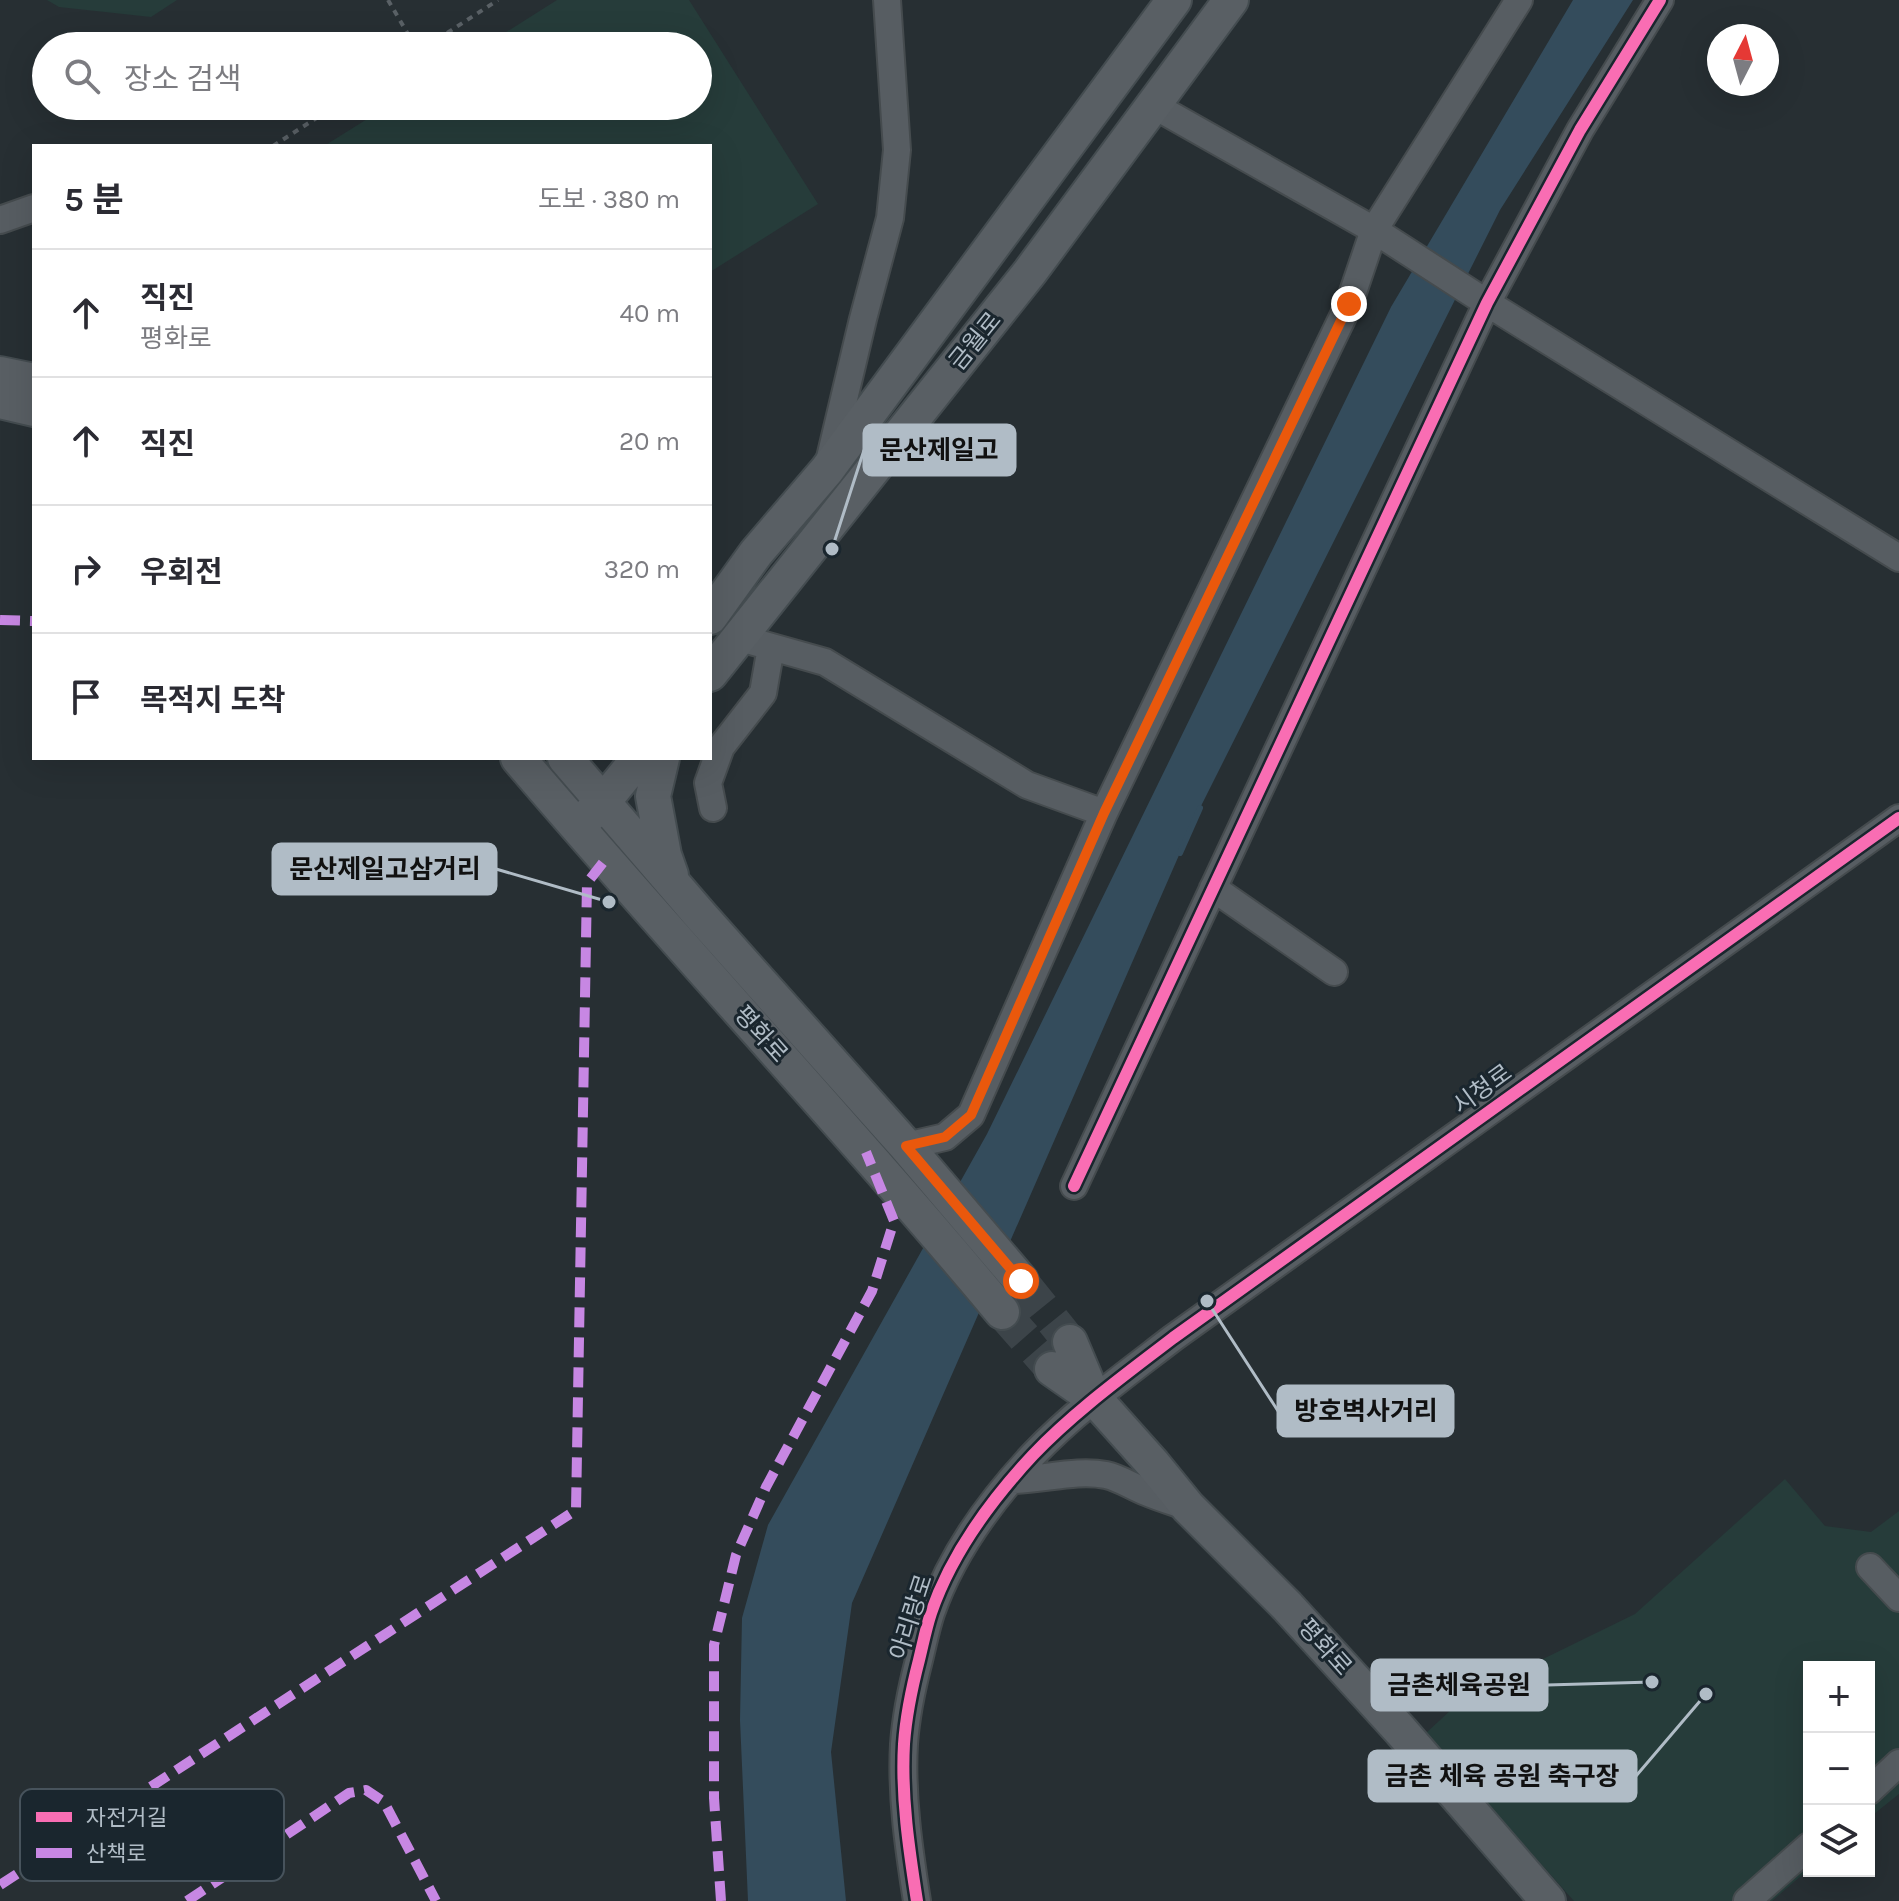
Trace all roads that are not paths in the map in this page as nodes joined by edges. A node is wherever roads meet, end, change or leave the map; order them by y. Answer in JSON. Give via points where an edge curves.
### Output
{"nodes":[{"id":1,"x":887,"y":0,"type":"edge"},
{"id":2,"x":1174,"y":0,"type":"edge"},
{"id":3,"x":1231,"y":0,"type":"edge"},
{"id":4,"x":1519,"y":0,"type":"edge"},
{"id":5,"x":1660,"y":0,"type":"edge"},
{"id":6,"x":1153,"y":105,"type":"junction"},
{"id":7,"x":32,"y":209,"type":"edge"},
{"id":8,"x":0,"y":220,"type":"edge"},
{"id":9,"x":1380,"y":234,"type":"junction"},
{"id":10,"x":1483,"y":300,"type":"junction"},
{"id":11,"x":0,"y":374,"type":"edge"},
{"id":12,"x":32,"y":381,"type":"edge"},
{"id":13,"x":0,"y":401,"type":"edge"},
{"id":14,"x":32,"y":409,"type":"edge"},
{"id":15,"x":827,"y":470,"type":"junction"},
{"id":16,"x":1899,"y":558,"type":"edge"},
{"id":17,"x":712,"y":614,"type":"edge"},
{"id":18,"x":755,"y":642,"type":"junction"},
{"id":19,"x":712,"y":673,"type":"edge"},
{"id":20,"x":520,"y":760,"type":"edge"},
{"id":21,"x":632,"y":760,"type":"edge"},
{"id":22,"x":662,"y":760,"type":"edge"},
{"id":23,"x":587,"y":774,"type":"edge"},
{"id":24,"x":713,"y":808,"type":"dead end"},
{"id":25,"x":1104,"y":813,"type":"junction"},
{"id":26,"x":567,"y":815,"type":"junction"},
{"id":27,"x":1899,"y":818,"type":"edge"},
{"id":28,"x":676,"y":886,"type":"junction"},
{"id":29,"x":1213,"y":888,"type":"junction"},
{"id":30,"x":1334,"y":972,"type":"dead end"},
{"id":31,"x":906,"y":1146,"type":"junction"},
{"id":32,"x":1074,"y":1186,"type":"dead end"},
{"id":33,"x":1021,"y":1281,"type":"tunnel mouth"},
{"id":34,"x":1002,"y":1312,"type":"tunnel mouth"},
{"id":35,"x":1061,"y":1355,"type":"tunnel mouth"},
{"id":36,"x":1095,"y":1399,"type":"junction"},
{"id":37,"x":1012,"y":1480,"type":"junction"},
{"id":38,"x":1188,"y":1507,"type":"junction"},
{"id":39,"x":1870,"y":1567,"type":"dead end"},
{"id":40,"x":1899,"y":1598,"type":"edge"},
{"id":41,"x":1899,"y":1763,"type":"edge"},
{"id":42,"x":1875,"y":1785,"type":"edge"},
{"id":43,"x":1803,"y":1851,"type":"edge"},
{"id":44,"x":917,"y":1901,"type":"edge"},
{"id":45,"x":1548,"y":1901,"type":"edge"},
{"id":46,"x":1747,"y":1901,"type":"edge"}],
"edges":[{"from":1,"to":15,"type":"street","via":[[897,150],[890,218]]},
{"from":2,"to":15,"type":"main road","name":"금월로"},
{"from":3,"to":6,"type":"main road","name":"금월로"},
{"from":4,"to":9,"type":"street"},
{"from":5,"to":10,"type":"street"},
{"from":6,"to":9,"type":"street"},
{"from":6,"to":18,"type":"main road","name":"금월로"},
{"from":7,"to":8,"type":"street"},
{"from":9,"to":10,"type":"street"},
{"from":9,"to":25,"type":"street"},
{"from":10,"to":16,"type":"street"},
{"from":10,"to":29,"type":"street"},
{"from":11,"to":12,"type":"main road"},
{"from":13,"to":14,"type":"main road"},
{"from":15,"to":17,"type":"main road","name":"금월로"},
{"from":18,"to":19,"type":"main road","name":"금월로"},
{"from":18,"to":24,"type":"street","via":[[763,693],[721,747],[708,783]]},
{"from":18,"to":25,"type":"street","via":[[825,662],[1027,785]]},
{"from":20,"to":26,"type":"main road","name":"평화로"},
{"from":21,"to":23,"type":"main road"},
{"from":22,"to":28,"type":"main road","via":[[653,796]]},
{"from":23,"to":26,"type":"main road"},
{"from":23,"to":28,"type":"main road","name":"평화로"},
{"from":25,"to":31,"type":"street","via":[[971,1115],[945,1137]]},
{"from":26,"to":34,"type":"main road","name":"평화로"},
{"from":27,"to":36,"type":"street","name":"시청로"},
{"from":28,"to":31,"type":"main road","name":"평화로"},
{"from":29,"to":30,"type":"street"},
{"from":29,"to":32,"type":"street"},
{"from":31,"to":33,"type":"main road","name":"평화로"},
{"from":35,"to":36,"type":"main road","name":"평화로"},
{"from":36,"to":37,"type":"street","name":"아리랑로"},
{"from":36,"to":38,"type":"main road","name":"평화로"},
{"from":37,"to":38,"type":"street","via":[[1104,1475]]},
{"from":37,"to":44,"type":"street","name":"아리랑로","via":[[946,1577],[931,1612],[912,1689],[904,1779]]},
{"from":38,"to":45,"type":"main road","name":"평화로","via":[[1299,1619]]},
{"from":39,"to":40,"type":"street"},
{"from":41,"to":42,"type":"street"},
{"from":43,"to":46,"type":"street"}]}
